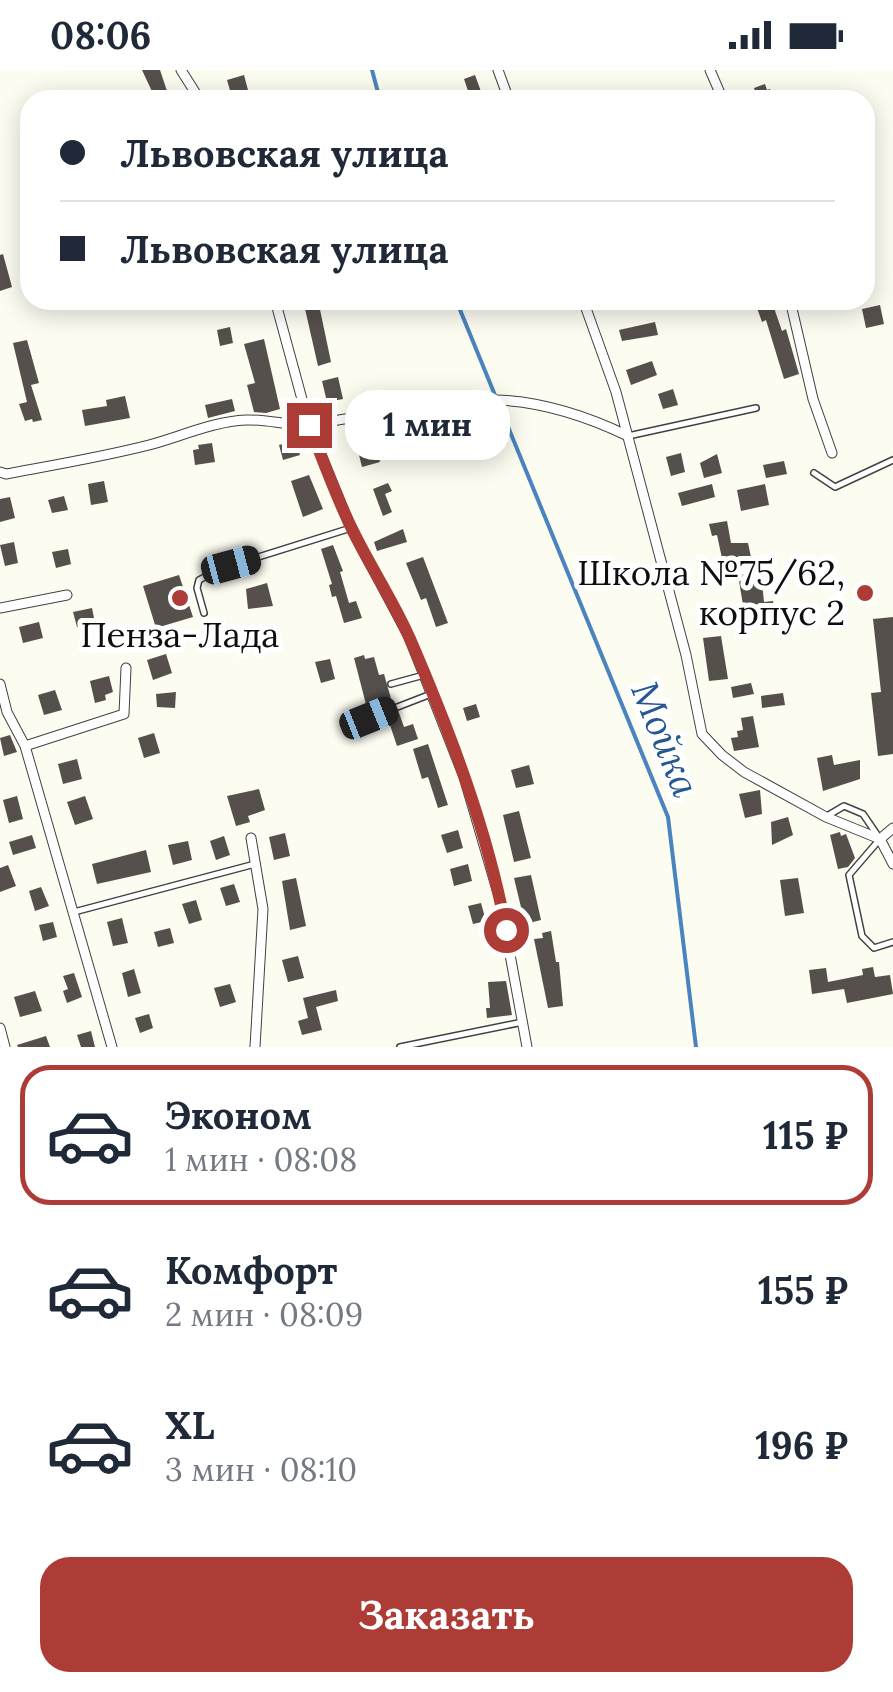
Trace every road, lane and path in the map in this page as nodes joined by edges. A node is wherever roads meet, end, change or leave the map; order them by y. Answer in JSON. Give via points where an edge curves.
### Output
{"nodes":[{"id":1,"x":279,"y":310,"type":"edge"},
{"id":2,"x":587,"y":310,"type":"edge"},
{"id":3,"x":792,"y":310,"type":"edge"},
{"id":4,"x":756,"y":408,"type":"dead end"},
{"id":5,"x":309,"y":425,"type":"junction"},
{"id":6,"x":628,"y":436,"type":"junction"},
{"id":7,"x":832,"y":453,"type":"dead end"},
{"id":8,"x":893,"y":460,"type":"edge"},
{"id":9,"x":0,"y":472,"type":"edge"},
{"id":10,"x":814,"y":473,"type":"dead end"},
{"id":11,"x":351,"y":528,"type":"junction"},
{"id":12,"x":68,"y":594,"type":"dead end"},
{"id":13,"x":0,"y":608,"type":"edge"},
{"id":14,"x":204,"y":614,"type":"dead end"},
{"id":15,"x":126,"y":668,"type":"dead end"},
{"id":16,"x":424,"y":675,"type":"junction"},
{"id":17,"x":0,"y":684,"type":"edge"},
{"id":18,"x":391,"y":684,"type":"dead end"},
{"id":19,"x":432,"y":694,"type":"junction"},
{"id":20,"x":369,"y":718,"type":"dead end"},
{"id":21,"x":24,"y":746,"type":"junction"},
{"id":22,"x":826,"y":817,"type":"junction"},
{"id":23,"x":893,"y":828,"type":"edge"},
{"id":24,"x":251,"y":838,"type":"dead end"},
{"id":25,"x":880,"y":839,"type":"junction"},
{"id":26,"x":256,"y":864,"type":"junction"},
{"id":27,"x":893,"y":864,"type":"edge"},
{"id":28,"x":74,"y":912,"type":"junction"},
{"id":29,"x":893,"y":942,"type":"edge"},
{"id":30,"x":523,"y":1022,"type":"junction"},
{"id":31,"x":0,"y":1028,"type":"edge"},
{"id":32,"x":5,"y":1047,"type":"edge"},
{"id":33,"x":112,"y":1047,"type":"edge"},
{"id":34,"x":255,"y":1047,"type":"edge"},
{"id":35,"x":400,"y":1047,"type":"edge"},
{"id":36,"x":527,"y":1047,"type":"edge"}],
"edges":[{"from":1,"to":5,"type":"street"},
{"from":2,"to":6,"type":"street"},
{"from":3,"to":7,"type":"street"},
{"from":4,"to":6,"type":"lane"},
{"from":5,"to":6,"type":"street","via":[[445,400],[502,398],[569,412]]},
{"from":5,"to":9,"type":"street","via":[[243,420],[110,455]]},
{"from":5,"to":11,"type":"street"},
{"from":6,"to":22,"type":"street","via":[[702,734],[744,772]]},
{"from":8,"to":10,"type":"lane","via":[[835,487]]},
{"from":11,"to":14,"type":"lane","via":[[203,577],[197,588]]},
{"from":11,"to":16,"type":"street"},
{"from":12,"to":13,"type":"street"},
{"from":15,"to":21,"type":"street","via":[[124,714]]},
{"from":16,"to":18,"type":"lane"},
{"from":16,"to":19,"type":"street"},
{"from":17,"to":21,"type":"street"},
{"from":19,"to":20,"type":"lane"},
{"from":19,"to":30,"type":"street","via":[[500,900]]},
{"from":21,"to":28,"type":"street"},
{"from":22,"to":25,"type":"street"},
{"from":22,"to":25,"type":"lane","via":[[844,806],[863,814]]},
{"from":23,"to":25,"type":"street"},
{"from":24,"to":26,"type":"street"},
{"from":25,"to":27,"type":"street"},
{"from":25,"to":29,"type":"lane","via":[[849,875],[862,936],[874,948]]},
{"from":26,"to":28,"type":"lane"},
{"from":26,"to":34,"type":"street","via":[[263,908]]},
{"from":28,"to":33,"type":"street"},
{"from":30,"to":35,"type":"lane"},
{"from":30,"to":36,"type":"street"},
{"from":31,"to":32,"type":"street"}]}
